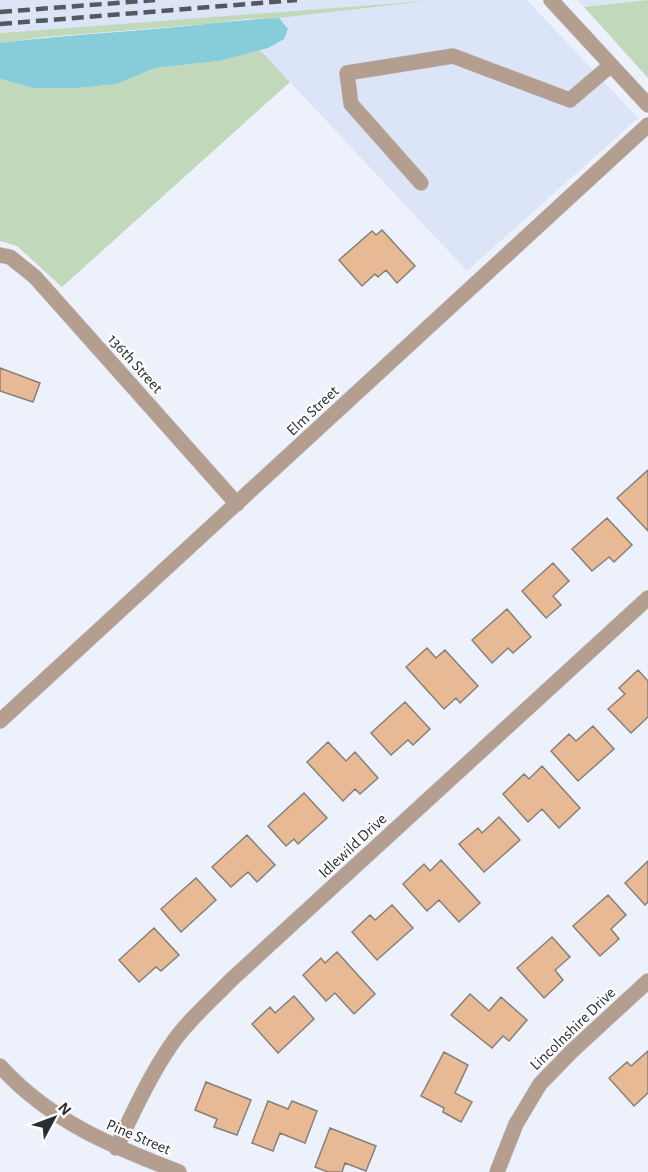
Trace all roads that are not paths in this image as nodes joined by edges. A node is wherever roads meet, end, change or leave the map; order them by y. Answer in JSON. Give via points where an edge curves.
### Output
{"nodes":[{"id":1,"x":551,"y":0,"type":"edge"},
{"id":2,"x":611,"y":65,"type":"junction"},
{"id":3,"x":648,"y":105,"type":"edge"},
{"id":4,"x":648,"y":125,"type":"edge"},
{"id":5,"x":421,"y":183,"type":"dead end"},
{"id":6,"x":0,"y":255,"type":"edge"},
{"id":7,"x":237,"y":504,"type":"junction"},
{"id":8,"x":648,"y":598,"type":"edge"},
{"id":9,"x":0,"y":721,"type":"edge"},
{"id":10,"x":648,"y":981,"type":"edge"},
{"id":11,"x":0,"y":1066,"type":"edge"},
{"id":12,"x":116,"y":1148,"type":"junction"},
{"id":13,"x":179,"y":1172,"type":"edge"},
{"id":14,"x":497,"y":1172,"type":"edge"}],
"edges":[{"from":1,"to":2,"type":"street"},
{"from":2,"to":3,"type":"street"},
{"from":2,"to":5,"type":"street","via":[[570,100],[453,56],[347,73],[351,105]]},
{"from":4,"to":7,"type":"street","name":"Elm Street"},
{"from":6,"to":7,"type":"street","name":"136th Street","via":[[10,257],[35,277]]},
{"from":7,"to":9,"type":"street","name":"Elm Street"},
{"from":8,"to":12,"type":"street","name":"Idlewild Drive","via":[[194,1018],[156,1068]]},
{"from":10,"to":14,"type":"street","name":"Lincolnshire Drive","via":[[540,1084],[516,1124]]},
{"from":11,"to":12,"type":"street","name":"Pine Street","via":[[53,1112]]},
{"from":12,"to":13,"type":"street","name":"Pine Street"}]}
